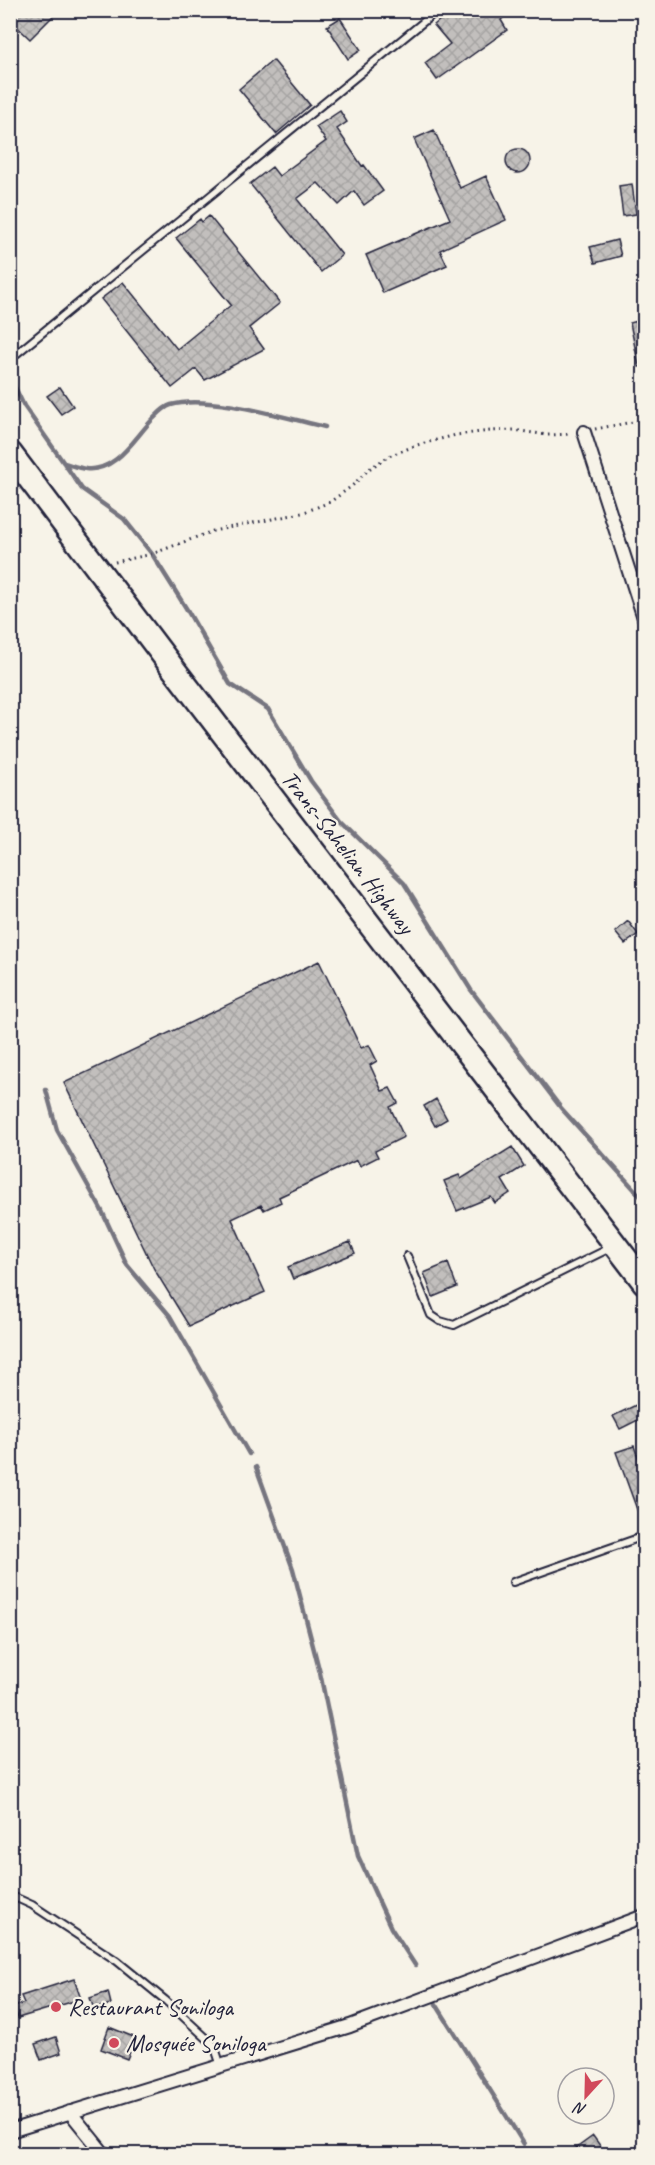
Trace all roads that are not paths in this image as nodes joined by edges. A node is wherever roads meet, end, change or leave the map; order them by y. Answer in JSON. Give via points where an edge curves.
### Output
{"nodes":[{"id":1,"x":438,"y":10,"type":"edge"},
{"id":2,"x":10,"y":359,"type":"edge"},
{"id":3,"x":584,"y":432,"type":"road end"},
{"id":4,"x":10,"y":453,"type":"edge"},
{"id":5,"x":645,"y":618,"type":"edge"},
{"id":6,"x":616,"y":1245,"type":"junction"},
{"id":7,"x":407,"y":1256,"type":"dead end"},
{"id":8,"x":645,"y":1282,"type":"edge"},
{"id":9,"x":645,"y":1536,"type":"edge"},
{"id":10,"x":513,"y":1582,"type":"dead end"},
{"id":11,"x":10,"y":1895,"type":"edge"},
{"id":12,"x":645,"y":1916,"type":"edge"},
{"id":13,"x":222,"y":2066,"type":"junction"},
{"id":14,"x":70,"y":2112,"type":"junction"},
{"id":15,"x":10,"y":2131,"type":"edge"},
{"id":16,"x":104,"y":2154,"type":"edge"}],
"edges":[{"from":1,"to":2,"type":"lane"},
{"from":3,"to":5,"type":"street"},
{"from":4,"to":6,"type":"highway","name":"Trans-Sahelian Highway"},
{"from":6,"to":7,"type":"lane","via":[[454,1325],[431,1316]]},
{"from":6,"to":8,"type":"highway","name":"Trans-Sahelian Highway"},
{"from":9,"to":10,"type":"lane"},
{"from":11,"to":13,"type":"lane","via":[[32,1905],[117,1961],[214,2045]]},
{"from":12,"to":13,"type":"street","via":[[350,2026]]},
{"from":13,"to":14,"type":"street"},
{"from":14,"to":15,"type":"street"},
{"from":14,"to":16,"type":"street"}]}
